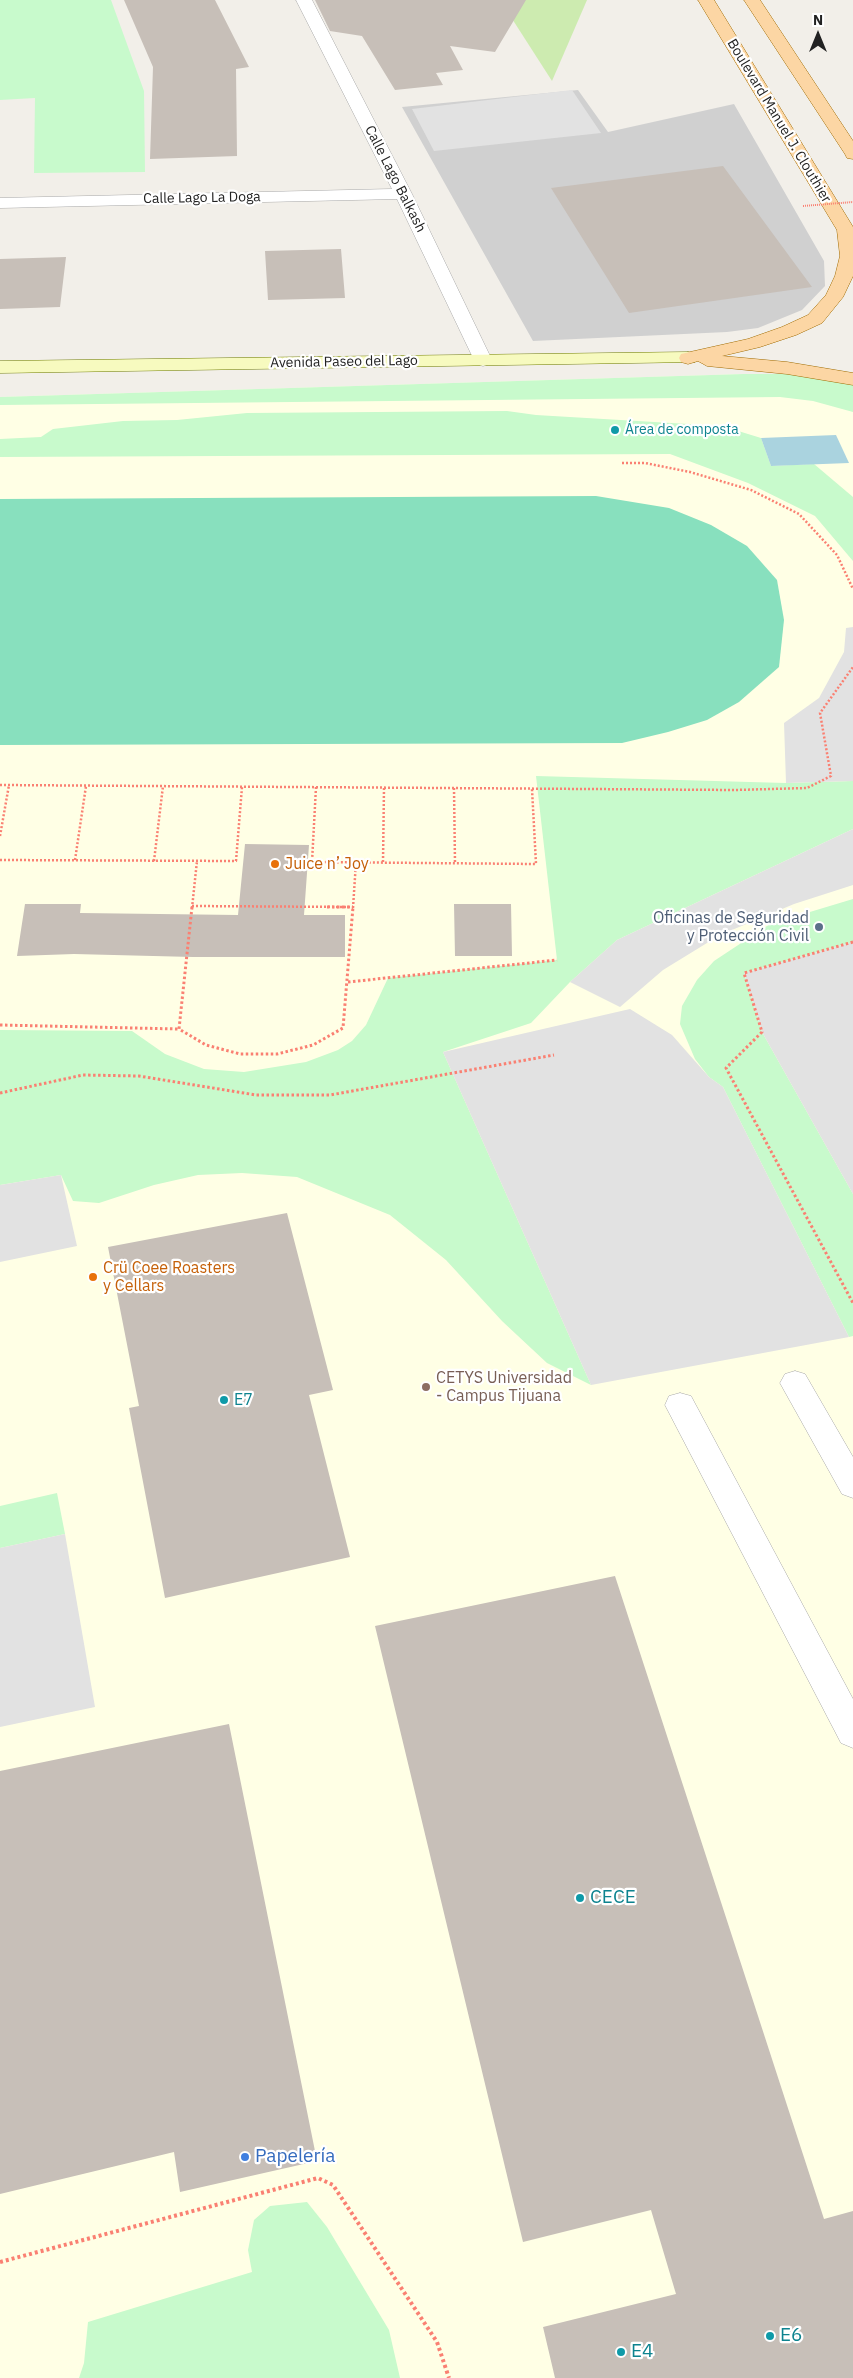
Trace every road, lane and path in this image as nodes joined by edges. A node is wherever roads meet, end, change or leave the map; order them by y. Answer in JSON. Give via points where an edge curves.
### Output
{"nodes":[{"id":1,"x":304,"y":0,"type":"edge"},
{"id":2,"x":706,"y":0,"type":"edge"},
{"id":3,"x":752,"y":0,"type":"edge"},
{"id":4,"x":853,"y":154,"type":"edge"},
{"id":5,"x":403,"y":194,"type":"junction"},
{"id":6,"x":853,"y":202,"type":"edge"},
{"id":7,"x":0,"y":203,"type":"edge"},
{"id":8,"x":802,"y":206,"type":"dead end"},
{"id":9,"x":849,"y":236,"type":"edge"},
{"id":10,"x":688,"y":358,"type":"junction"},
{"id":11,"x":483,"y":360,"type":"junction"},
{"id":12,"x":0,"y":367,"type":"edge"},
{"id":13,"x":853,"y":379,"type":"edge"},
{"id":14,"x":622,"y":463,"type":"dead end"},
{"id":15,"x":853,"y":589,"type":"edge"},
{"id":16,"x":853,"y":667,"type":"edge"},
{"id":17,"x":0,"y":785,"type":"edge"},
{"id":18,"x":10,"y":785,"type":"junction"},
{"id":19,"x":86,"y":786,"type":"junction"},
{"id":20,"x":162,"y":786,"type":"junction"},
{"id":21,"x":242,"y":787,"type":"junction"},
{"id":22,"x":316,"y":787,"type":"junction"},
{"id":23,"x":384,"y":788,"type":"junction"},
{"id":24,"x":454,"y":788,"type":"junction"},
{"id":25,"x":532,"y":789,"type":"junction"},
{"id":26,"x":0,"y":836,"type":"edge"},
{"id":27,"x":0,"y":860,"type":"edge"},
{"id":28,"x":75,"y":860,"type":"junction"},
{"id":29,"x":154,"y":861,"type":"junction"},
{"id":30,"x":197,"y":861,"type":"junction"},
{"id":31,"x":356,"y":862,"type":"junction"},
{"id":32,"x":383,"y":862,"type":"junction"},
{"id":33,"x":455,"y":863,"type":"junction"},
{"id":34,"x":192,"y":906,"type":"junction"},
{"id":35,"x":353,"y":908,"type":"junction"},
{"id":36,"x":853,"y":942,"type":"edge"},
{"id":37,"x":557,"y":960,"type":"dead end"},
{"id":38,"x":348,"y":982,"type":"junction"},
{"id":39,"x":0,"y":1025,"type":"edge"},
{"id":40,"x":178,"y":1029,"type":"junction"},
{"id":41,"x":554,"y":1055,"type":"dead end"},
{"id":42,"x":0,"y":1093,"type":"edge"},
{"id":43,"x":853,"y":1304,"type":"edge"},
{"id":44,"x":796,"y":1383,"type":"dead end"},
{"id":45,"x":680,"y":1405,"type":"dead end"},
{"id":46,"x":853,"y":1485,"type":"edge"},
{"id":47,"x":853,"y":1732,"type":"edge"},
{"id":48,"x":0,"y":2262,"type":"edge"},
{"id":49,"x":449,"y":2378,"type":"edge"}],
"edges":[{"from":1,"to":5,"type":"street","name":"Calle Lago Balkash"},
{"from":2,"to":9,"type":"main road","name":"Boulevard Manuel J. Clouthier"},
{"from":3,"to":4,"type":"main road"},
{"from":5,"to":7,"type":"street","name":"Calle Lago La Doga"},
{"from":5,"to":11,"type":"street","name":"Calle Lago Balkash"},
{"from":6,"to":8,"type":"path","bridge":true},
{"from":9,"to":10,"type":"main road","via":[[844,276],[834,297],[815,319],[752,343]]},
{"from":10,"to":11,"type":"main road","name":"Avenida Paseo del Lago"},
{"from":10,"to":13,"type":"main road","via":[[787,368]]},
{"from":11,"to":12,"type":"main road","name":"Avenida Paseo del Lago"},
{"from":14,"to":15,"type":"path","via":[[645,463],[751,490],[799,514],[837,555]]},
{"from":16,"to":25,"type":"path","via":[[820,713],[831,776],[807,788]]},
{"from":17,"to":18,"type":"path"},
{"from":18,"to":19,"type":"path"},
{"from":18,"to":26,"type":"path"},
{"from":19,"to":20,"type":"path"},
{"from":19,"to":28,"type":"path"},
{"from":20,"to":21,"type":"path"},
{"from":20,"to":29,"type":"path"},
{"from":21,"to":22,"type":"path"},
{"from":21,"to":30,"type":"path","via":[[236,861]]},
{"from":22,"to":23,"type":"path"},
{"from":22,"to":31,"type":"path","via":[[312,862]]},
{"from":23,"to":24,"type":"path"},
{"from":23,"to":32,"type":"path"},
{"from":24,"to":25,"type":"path"},
{"from":24,"to":33,"type":"path"},
{"from":25,"to":33,"type":"path","via":[[536,864]]},
{"from":27,"to":28,"type":"path"},
{"from":28,"to":29,"type":"path"},
{"from":29,"to":30,"type":"path"},
{"from":30,"to":34,"type":"path"},
{"from":31,"to":32,"type":"path"},
{"from":31,"to":35,"type":"path"},
{"from":32,"to":33,"type":"path"},
{"from":34,"to":35,"type":"path"},
{"from":34,"to":40,"type":"path"},
{"from":35,"to":38,"type":"path"},
{"from":36,"to":43,"type":"path","via":[[744,973],[762,1032],[726,1068]]},
{"from":37,"to":38,"type":"path"},
{"from":38,"to":40,"type":"path","via":[[343,1028],[313,1045],[277,1054],[240,1054],[206,1045]]},
{"from":39,"to":40,"type":"path"},
{"from":41,"to":42,"type":"path","via":[[330,1095],[256,1095],[138,1076],[83,1075]]},
{"from":44,"to":46,"type":"street"},
{"from":45,"to":47,"type":"street"},
{"from":48,"to":49,"type":"path","via":[[318,2178],[333,2185],[437,2342]]}]}
